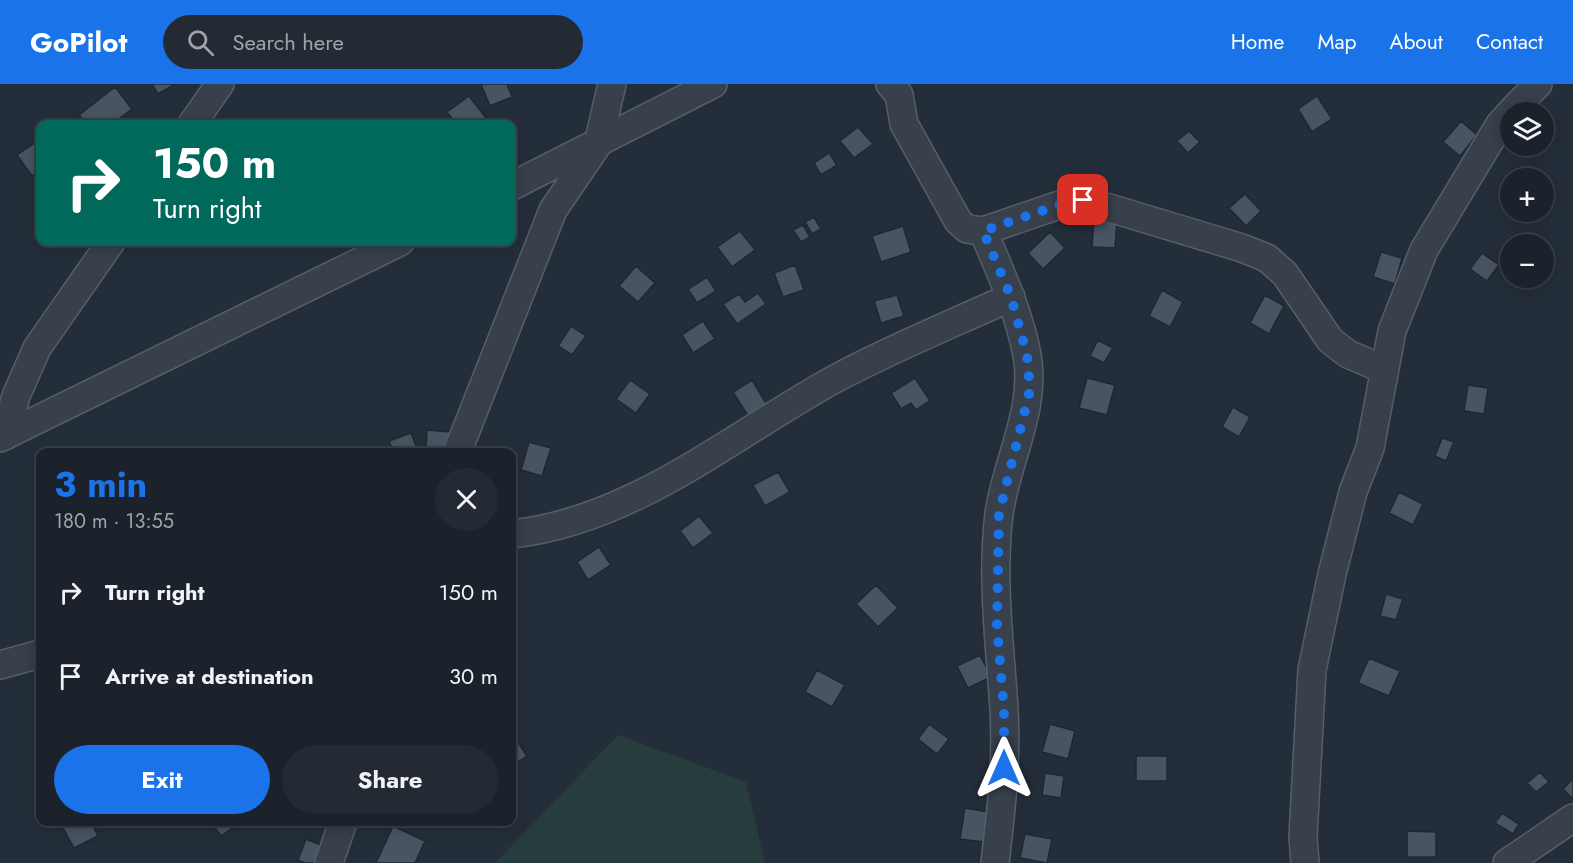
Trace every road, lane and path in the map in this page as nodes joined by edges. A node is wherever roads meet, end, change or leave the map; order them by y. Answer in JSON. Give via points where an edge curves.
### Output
{"nodes":[{"id":1,"x":220,"y":84,"type":"edge"},
{"id":2,"x":612,"y":84,"type":"edge"},
{"id":3,"x":712,"y":84,"type":"edge"},
{"id":4,"x":890,"y":84,"type":"edge"},
{"id":5,"x":1538,"y":84,"type":"edge"},
{"id":6,"x":1521,"y":102,"type":"edge"},
{"id":7,"x":195,"y":120,"type":"edge"},
{"id":8,"x":1500,"y":124,"type":"edge"},
{"id":9,"x":598,"y":144,"type":"junction"},
{"id":10,"x":516,"y":184,"type":"edge"},
{"id":11,"x":983,"y":231,"type":"junction"},
{"id":12,"x":108,"y":246,"type":"edge"},
{"id":13,"x":392,"y":246,"type":"edge"},
{"id":14,"x":1011,"y":297,"type":"junction"},
{"id":15,"x":1383,"y":369,"type":"junction"},
{"id":16,"x":2,"y":437,"type":"edge"},
{"id":17,"x":459,"y":448,"type":"edge"},
{"id":18,"x":516,"y":534,"type":"edge"},
{"id":19,"x":36,"y":655,"type":"edge"},
{"id":20,"x":0,"y":665,"type":"edge"},
{"id":21,"x":1573,"y":818,"type":"edge"},
{"id":22,"x":342,"y":826,"type":"edge"},
{"id":23,"x":329,"y":863,"type":"edge"},
{"id":24,"x":994,"y":863,"type":"edge"},
{"id":25,"x":1305,"y":863,"type":"edge"},
{"id":26,"x":1508,"y":863,"type":"edge"}],
"edges":[{"from":1,"to":7,"type":"street"},
{"from":2,"to":9,"type":"street"},
{"from":3,"to":9,"type":"street"},
{"from":4,"to":11,"type":"street","via":[[899,95],[904,124],[958,221],[967,229]]},
{"from":5,"to":6,"type":"street"},
{"from":8,"to":15,"type":"street","via":[[1424,250],[1392,331]]},
{"from":9,"to":10,"type":"street"},
{"from":9,"to":17,"type":"street","via":[[554,210]]},
{"from":11,"to":14,"type":"street"},
{"from":11,"to":15,"type":"street","via":[[1083,200],[1242,248],[1268,258],[1285,274],[1330,340],[1348,354]]},
{"from":12,"to":16,"type":"street","via":[[37,348]]},
{"from":13,"to":16,"type":"street"},
{"from":14,"to":18,"type":"street","via":[[834,380],[720,450],[611,508],[546,531]]},
{"from":14,"to":24,"type":"street","via":[[1027,355],[1030,390],[999,514],[997,626],[1004,711],[1004,788]]},
{"from":15,"to":25,"type":"street","via":[[1370,448],[1347,512],[1312,670]]},
{"from":19,"to":20,"type":"street"},
{"from":21,"to":26,"type":"street"},
{"from":22,"to":23,"type":"street"}]}
